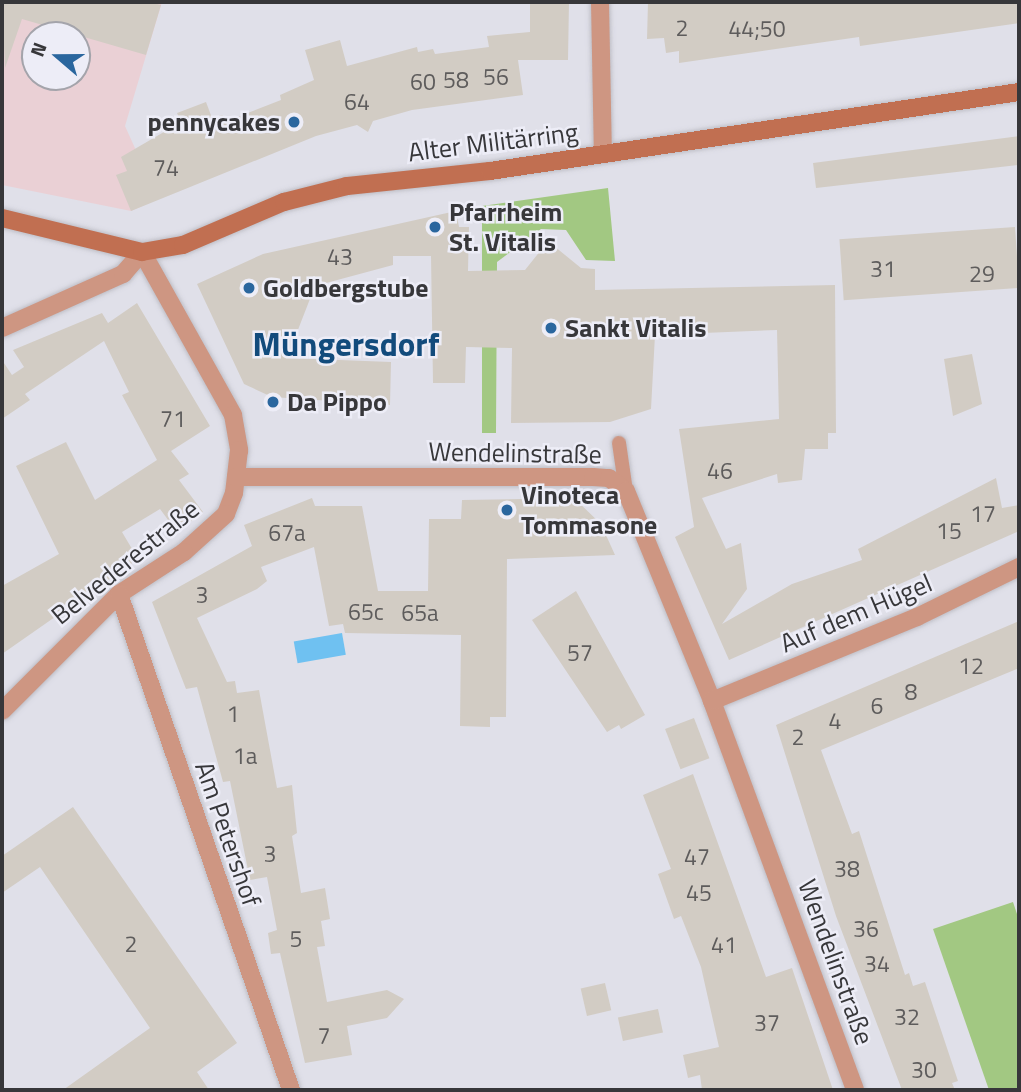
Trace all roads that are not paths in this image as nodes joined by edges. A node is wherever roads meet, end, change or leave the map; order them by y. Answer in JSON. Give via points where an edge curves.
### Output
{"nodes":[{"id":1,"x":600,"y":2,"type":"edge"},
{"id":2,"x":1019,"y":92,"type":"edge"},
{"id":3,"x":603,"y":154,"type":"junction"},
{"id":4,"x":2,"y":218,"type":"edge"},
{"id":5,"x":142,"y":252,"type":"junction"},
{"id":6,"x":2,"y":328,"type":"edge"},
{"id":7,"x":619,"y":443,"type":"dead end"},
{"id":8,"x":236,"y":477,"type":"junction"},
{"id":9,"x":626,"y":491,"type":"junction"},
{"id":10,"x":1019,"y":567,"type":"edge"},
{"id":11,"x":119,"y":594,"type":"junction"},
{"id":12,"x":712,"y":701,"type":"junction"},
{"id":13,"x":2,"y":710,"type":"edge"},
{"id":14,"x":291,"y":1090,"type":"edge"},
{"id":15,"x":855,"y":1090,"type":"edge"}],
"edges":[{"from":1,"to":3,"type":"street"},
{"from":2,"to":3,"type":"street","name":"Alter Militärring"},
{"from":3,"to":5,"type":"street","name":"Alter Militärring","via":[[327,190],[254,213],[183,245]]},
{"from":4,"to":5,"type":"street"},
{"from":5,"to":6,"type":"street","via":[[122,274]]},
{"from":5,"to":8,"type":"street","via":[[233,415]]},
{"from":7,"to":9,"type":"lane"},
{"from":8,"to":9,"type":"street","name":"Wendelinstraße","via":[[593,477],[609,478]]},
{"from":8,"to":11,"type":"street","name":"Belvederestraße","via":[[226,514],[184,552]]},
{"from":9,"to":12,"type":"street","name":"Wendelinstraße"},
{"from":10,"to":12,"type":"street","name":"Auf dem Hügel","via":[[917,617]]},
{"from":11,"to":13,"type":"street","name":"Belvederestraße"},
{"from":11,"to":14,"type":"street","name":"Am Petershof"},
{"from":12,"to":15,"type":"street","name":"Wendelinstraße"}]}
